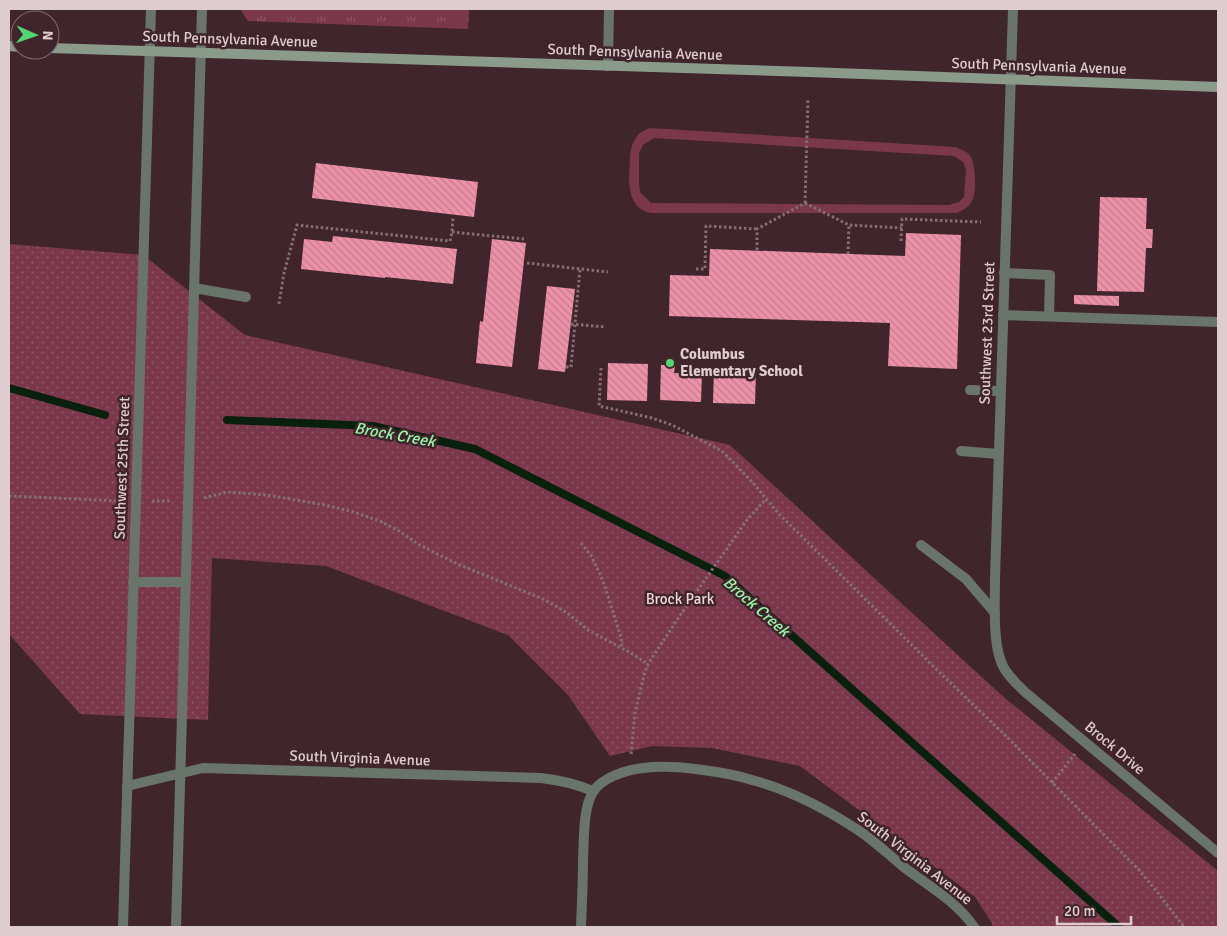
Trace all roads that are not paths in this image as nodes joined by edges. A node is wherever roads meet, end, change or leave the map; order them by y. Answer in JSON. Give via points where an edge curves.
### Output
{"nodes":[{"id":1,"x":151,"y":9,"type":"edge"},
{"id":2,"x":202,"y":9,"type":"edge"},
{"id":3,"x":609,"y":9,"type":"edge"},
{"id":4,"x":1013,"y":9,"type":"edge"},
{"id":5,"x":60,"y":48,"type":"edge"},
{"id":6,"x":149,"y":51,"type":"junction"},
{"id":7,"x":200,"y":53,"type":"junction"},
{"id":8,"x":608,"y":66,"type":"junction"},
{"id":9,"x":1011,"y":80,"type":"junction"},
{"id":10,"x":1218,"y":87,"type":"edge"},
{"id":11,"x":1004,"y":273,"type":"junction"},
{"id":12,"x":194,"y":288,"type":"junction"},
{"id":13,"x":246,"y":297,"type":"dead end"},
{"id":14,"x":1003,"y":315,"type":"junction"},
{"id":15,"x":1049,"y":316,"type":"junction"},
{"id":16,"x":1218,"y":322,"type":"edge"},
{"id":17,"x":970,"y":390,"type":"dead end"},
{"id":18,"x":1000,"y":392,"type":"junction"},
{"id":19,"x":961,"y":451,"type":"dead end"},
{"id":20,"x":998,"y":454,"type":"junction"},
{"id":21,"x":920,"y":545,"type":"dead end"},
{"id":22,"x":133,"y":582,"type":"junction"},
{"id":23,"x":186,"y":582,"type":"junction"},
{"id":24,"x":995,"y":613,"type":"junction"},
{"id":25,"x":1000,"y":659,"type":"joint"},
{"id":26,"x":181,"y":774,"type":"junction"},
{"id":27,"x":127,"y":786,"type":"junction"},
{"id":28,"x":593,"y":792,"type":"junction"},
{"id":29,"x":1218,"y":853,"type":"edge"},
{"id":30,"x":123,"y":927,"type":"edge"},
{"id":31,"x":176,"y":927,"type":"edge"},
{"id":32,"x":581,"y":927,"type":"edge"},
{"id":33,"x":974,"y":927,"type":"edge"}],
"edges":[{"from":1,"to":6,"type":"street","name":"Southwest 25th Street"},
{"from":2,"to":7,"type":"street"},
{"from":3,"to":8,"type":"street"},
{"from":4,"to":9,"type":"street","name":"Southwest 23rd Street"},
{"from":5,"to":6,"type":"main road","name":"South Pennsylvania Avenue"},
{"from":6,"to":7,"type":"main road","name":"South Pennsylvania Avenue"},
{"from":6,"to":22,"type":"street","name":"Southwest 25th Street"},
{"from":7,"to":8,"type":"main road","name":"South Pennsylvania Avenue"},
{"from":7,"to":12,"type":"street"},
{"from":8,"to":9,"type":"main road","name":"South Pennsylvania Avenue"},
{"from":9,"to":10,"type":"main road","name":"South Pennsylvania Avenue"},
{"from":9,"to":11,"type":"street","name":"Southwest 23rd Street"},
{"from":11,"to":14,"type":"street","name":"Southwest 23rd Street"},
{"from":11,"to":15,"type":"street","via":[[1050,275]]},
{"from":12,"to":13,"type":"street"},
{"from":12,"to":23,"type":"street"},
{"from":14,"to":15,"type":"street"},
{"from":14,"to":18,"type":"street","name":"Southwest 23rd Street"},
{"from":15,"to":16,"type":"street"},
{"from":17,"to":18,"type":"street"},
{"from":18,"to":20,"type":"street","name":"Southwest 23rd Street"},
{"from":19,"to":20,"type":"street"},
{"from":20,"to":24,"type":"street","name":"Southwest 23rd Street"},
{"from":21,"to":24,"type":"street","via":[[966,579]]},
{"from":22,"to":23,"type":"street"},
{"from":22,"to":27,"type":"street","name":"Southwest 25th Street"},
{"from":23,"to":26,"type":"street"},
{"from":24,"to":25,"type":"street","name":"Southwest 23rd Street"},
{"from":25,"to":29,"type":"street","name":"Brock Drive","via":[[1025,692]]},
{"from":26,"to":27,"type":"street","name":"South Virginia Avenue"},
{"from":26,"to":28,"type":"street","name":"South Virginia Avenue","via":[[203,768],[541,778],[560,780]]},
{"from":26,"to":31,"type":"street"},
{"from":27,"to":30,"type":"street","name":"Southwest 25th Street"},
{"from":28,"to":32,"type":"street","via":[[585,828]]},
{"from":28,"to":33,"type":"street","name":"South Virginia Avenue","via":[[614,775],[654,766],[715,772],[775,787],[847,823],[875,842],[954,904]]}]}
